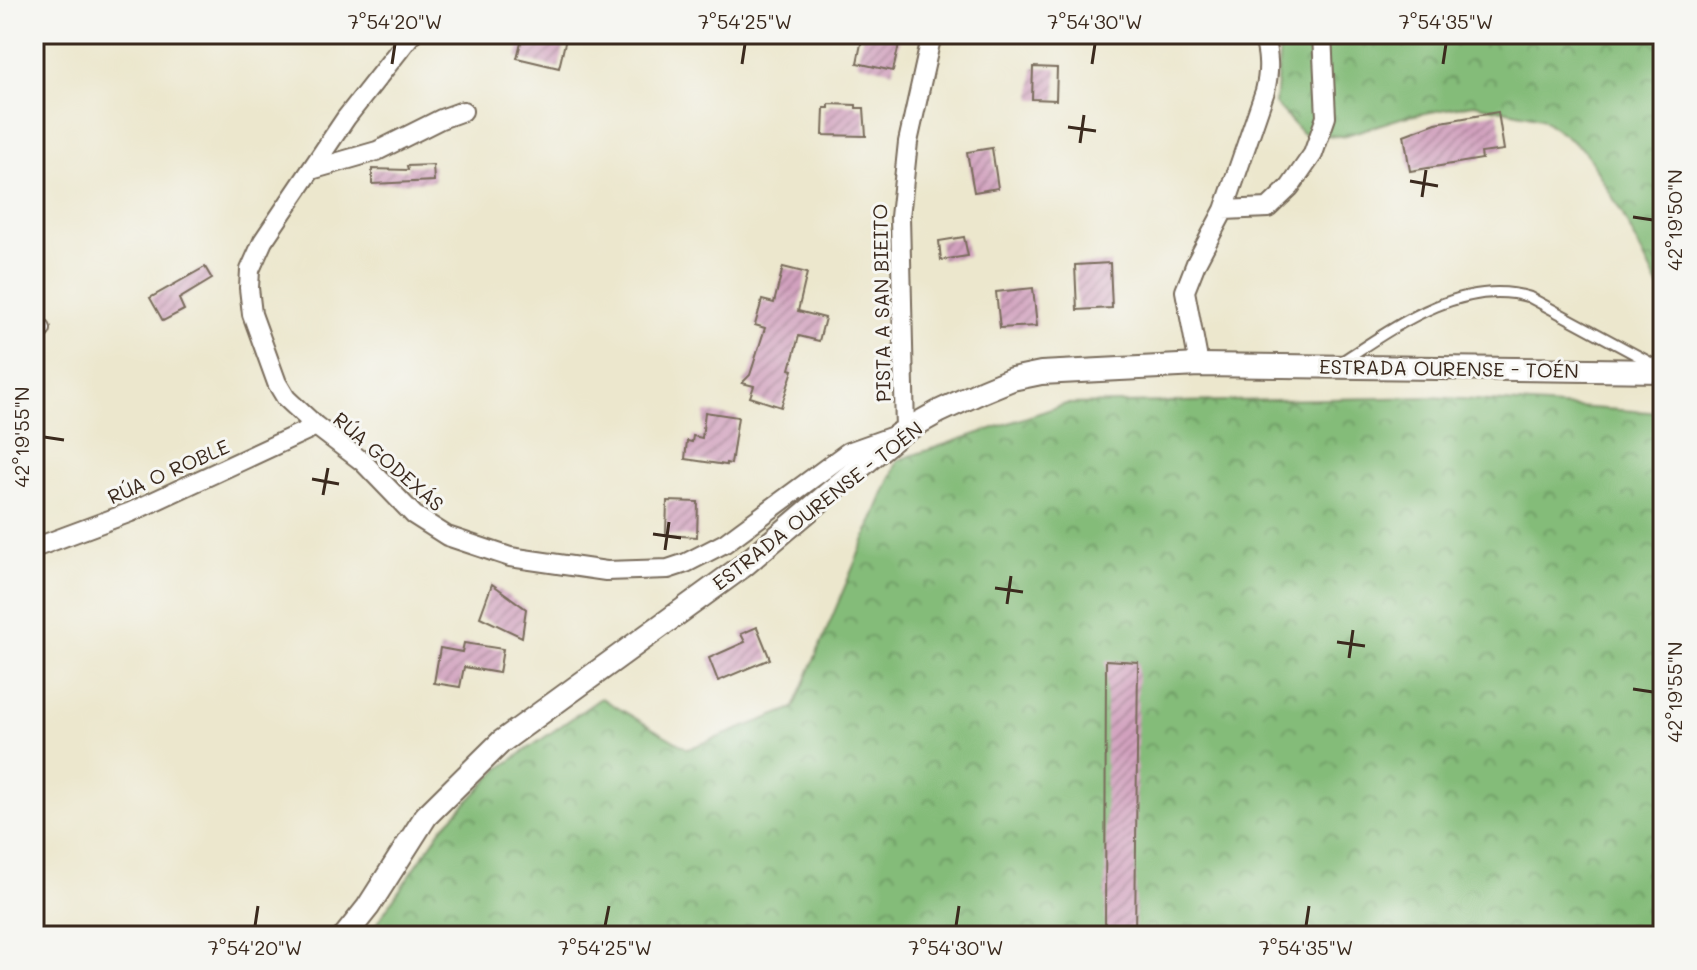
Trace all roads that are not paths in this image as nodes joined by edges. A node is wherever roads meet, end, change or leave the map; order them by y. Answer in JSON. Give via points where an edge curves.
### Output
{"nodes":[{"id":1,"x":412,"y":34,"type":"edge"},
{"id":2,"x":932,"y":34,"type":"edge"},
{"id":3,"x":1263,"y":34,"type":"edge"},
{"id":4,"x":1322,"y":34,"type":"edge"},
{"id":5,"x":463,"y":111,"type":"dead end"},
{"id":6,"x":311,"y":170,"type":"junction"},
{"id":7,"x":1224,"y":210,"type":"junction"},
{"id":8,"x":1199,"y":365,"type":"junction"},
{"id":9,"x":1335,"y":366,"type":"junction"},
{"id":10,"x":1663,"y":370,"type":"edge"},
{"id":11,"x":316,"y":426,"type":"junction"},
{"id":12,"x":902,"y":432,"type":"junction"},
{"id":13,"x":34,"y":548,"type":"edge"},
{"id":14,"x":345,"y":936,"type":"edge"}],
"edges":[{"from":1,"to":6,"type":"street","name":"RÚA GODEXÁS"},
{"from":2,"to":12,"type":"street","name":"PISTA A SAN BIEITO","via":[[908,142],[900,217]]},
{"from":3,"to":7,"type":"street","via":[[1269,53],[1267,81]]},
{"from":4,"to":7,"type":"street","via":[[1326,117],[1313,154],[1268,208]]},
{"from":5,"to":6,"type":"street","via":[[377,151]]},
{"from":6,"to":11,"type":"street","name":"RÚA GODEXÁS","via":[[255,255],[249,279],[252,314],[277,383]]},
{"from":7,"to":8,"type":"street","via":[[1185,291]]},
{"from":8,"to":9,"type":"street","name":"ESTRADA OURENSE - TOÉN"},
{"from":8,"to":12,"type":"street","name":"ESTRADA OURENSE - TOÉN","via":[[1075,370],[1012,379]]},
{"from":9,"to":10,"type":"street","name":"ESTRADA OURENSE - TOÉN"},
{"from":9,"to":10,"type":"lane","via":[[1417,316],[1494,291],[1529,297]]},
{"from":11,"to":12,"type":"street","name":"RÚA GODEXÁS","via":[[363,462],[414,515],[447,536],[510,557],[606,571],[648,571],[686,563],[725,543],[848,452]]},
{"from":11,"to":13,"type":"street","name":"RÚA O ROBLE","via":[[131,512]]},
{"from":12,"to":14,"type":"street","name":"ESTRADA OURENSE - TOÉN","via":[[743,566],[480,761],[426,816]]}]}
